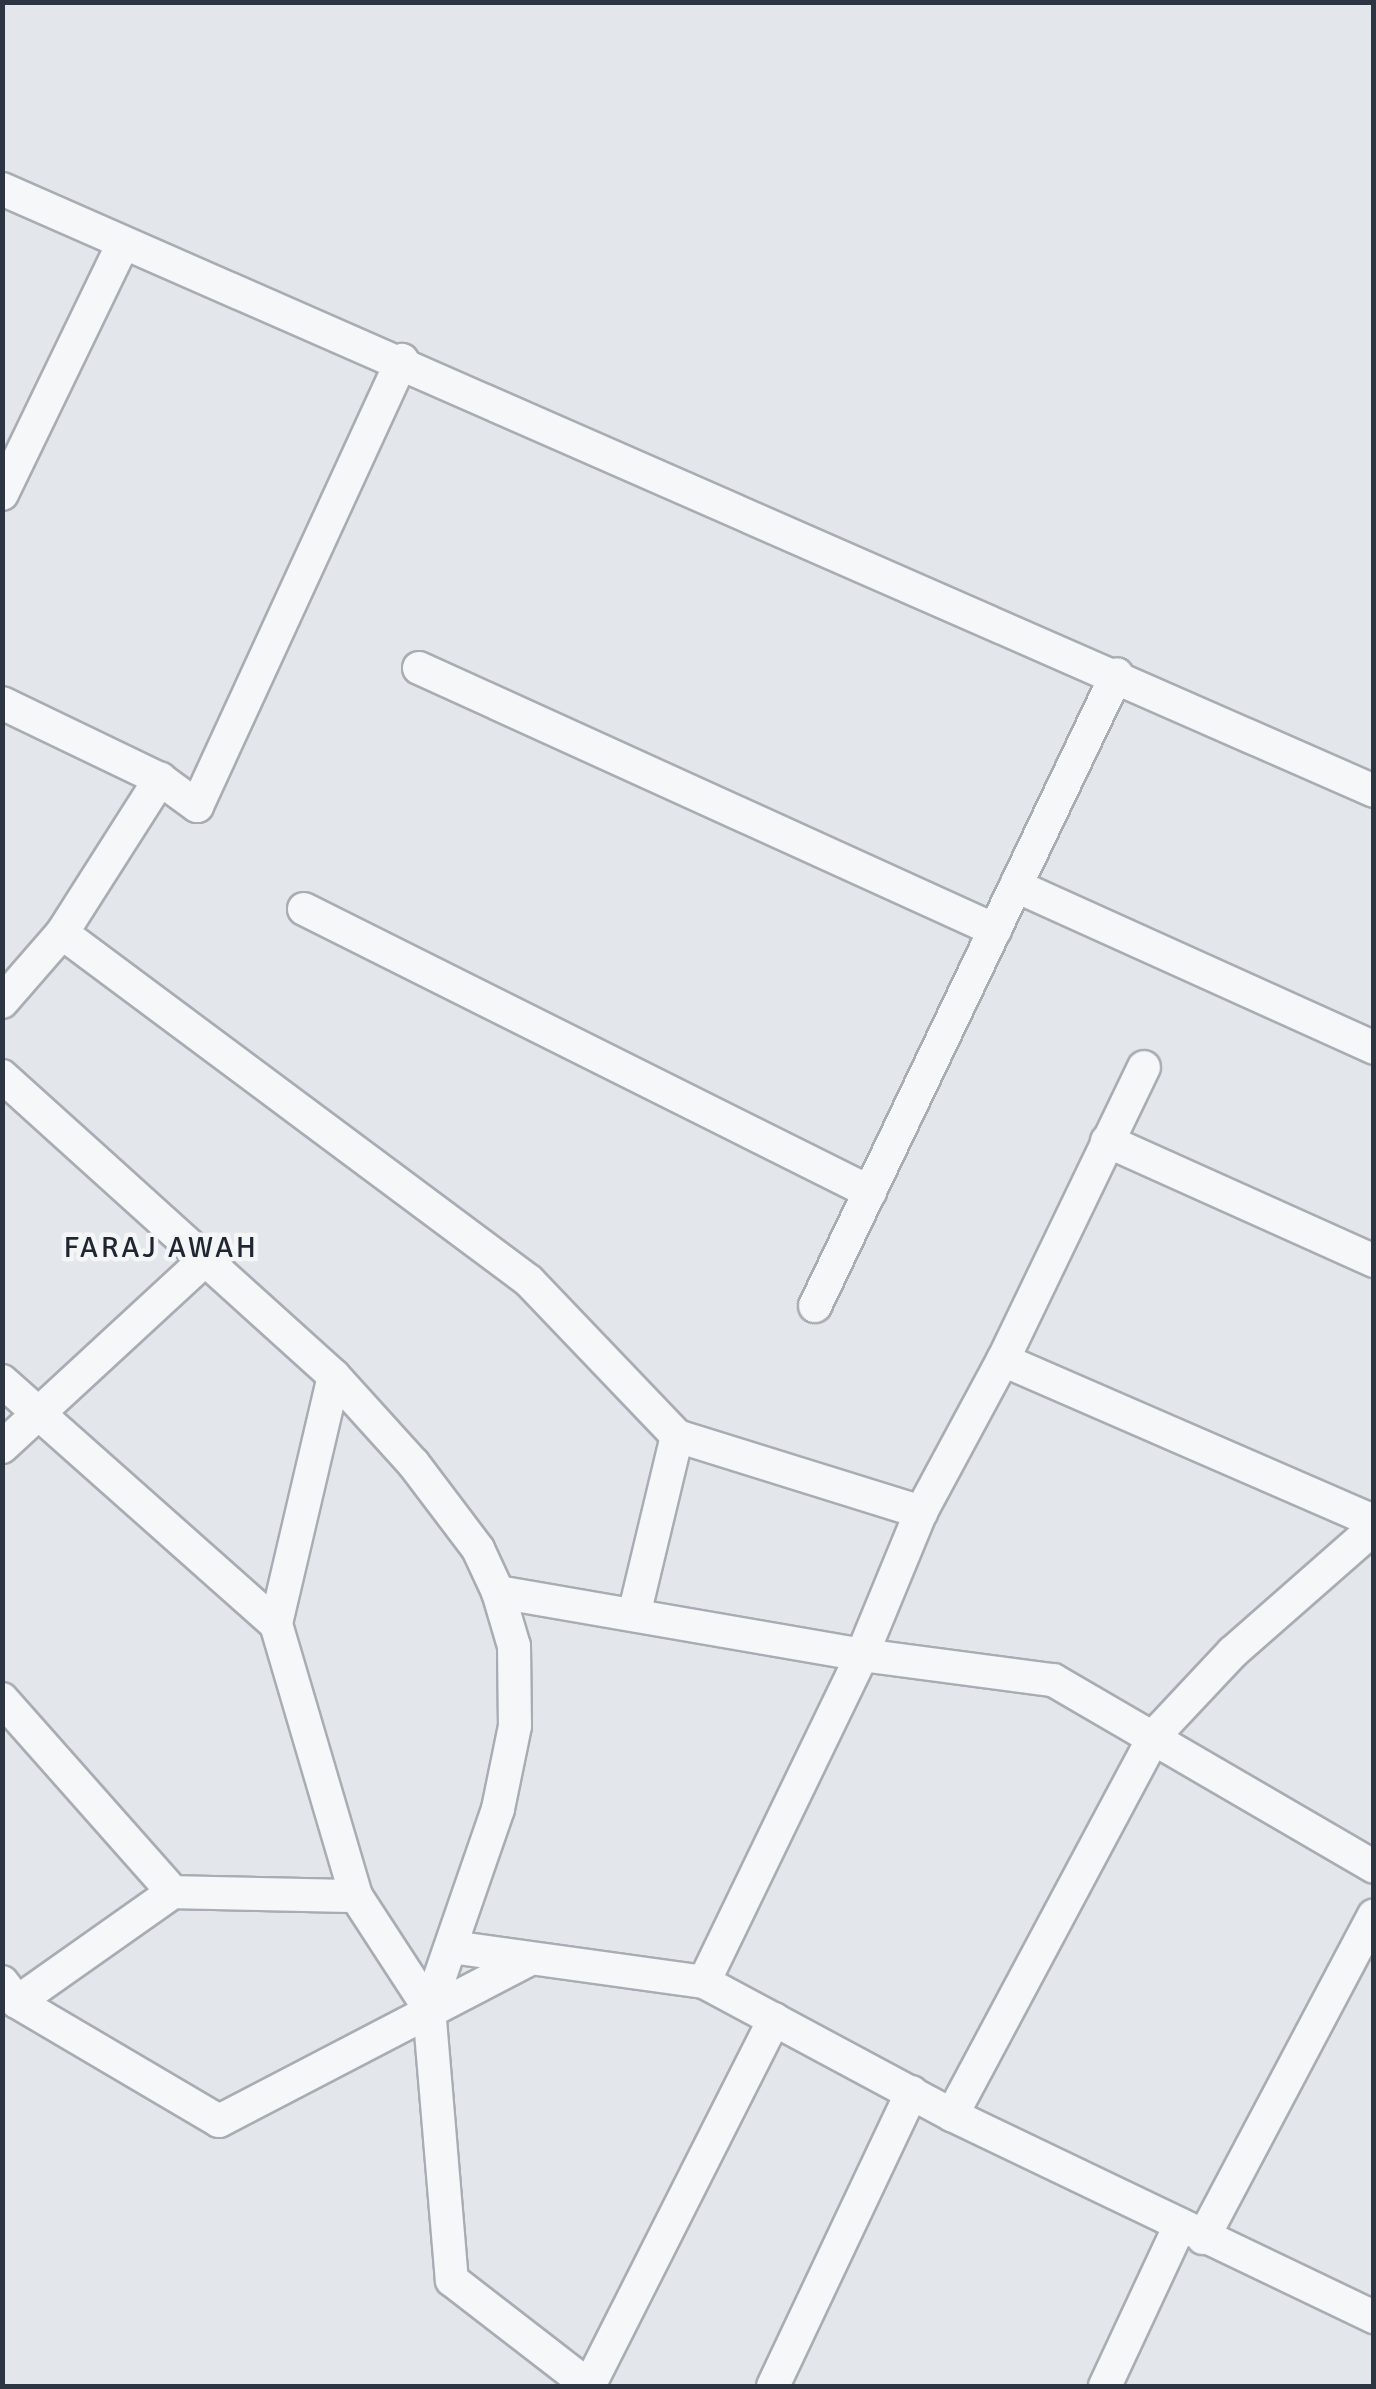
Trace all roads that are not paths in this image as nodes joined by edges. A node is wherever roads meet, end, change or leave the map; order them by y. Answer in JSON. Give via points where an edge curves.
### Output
{"nodes":[{"id":1,"x":2,"y":189,"type":"edge"},
{"id":2,"x":122,"y":246,"type":"junction"},
{"id":3,"x":402,"y":360,"type":"junction"},
{"id":4,"x":2,"y":494,"type":"edge"},
{"id":5,"x":419,"y":668,"type":"dead end"},
{"id":6,"x":1117,"y":674,"type":"junction"},
{"id":7,"x":2,"y":703,"type":"edge"},
{"id":8,"x":160,"y":779,"type":"junction"},
{"id":9,"x":1374,"y":791,"type":"edge"},
{"id":10,"x":1016,"y":886,"type":"junction"},
{"id":11,"x":304,"y":909,"type":"dead end"},
{"id":12,"x":995,"y":930,"type":"junction"},
{"id":13,"x":62,"y":933,"type":"junction"},
{"id":14,"x":2,"y":1002,"type":"edge"},
{"id":15,"x":1374,"y":1048,"type":"edge"},
{"id":16,"x":1144,"y":1067,"type":"dead end"},
{"id":17,"x":2,"y":1076,"type":"edge"},
{"id":18,"x":1107,"y":1141,"type":"junction"},
{"id":19,"x":870,"y":1192,"type":"junction"},
{"id":20,"x":206,"y":1258,"type":"junction"},
{"id":21,"x":1374,"y":1261,"type":"edge"},
{"id":22,"x":815,"y":1306,"type":"dead end"},
{"id":23,"x":1003,"y":1360,"type":"junction"},
{"id":24,"x":334,"y":1376,"type":"junction"},
{"id":25,"x":2,"y":1380,"type":"edge"},
{"id":26,"x":2,"y":1398,"type":"edge"},
{"id":27,"x":22,"y":1428,"type":"edge"},
{"id":28,"x":677,"y":1436,"type":"junction"},
{"id":29,"x":921,"y":1512,"type":"junction"},
{"id":30,"x":1374,"y":1524,"type":"edge"},
{"id":31,"x":498,"y":1592,"type":"junction"},
{"id":32,"x":634,"y":1615,"type":"junction"},
{"id":33,"x":276,"y":1624,"type":"junction"},
{"id":34,"x":862,"y":1656,"type":"junction"},
{"id":35,"x":2,"y":1699,"type":"edge"},
{"id":36,"x":1154,"y":1736,"type":"junction"},
{"id":37,"x":1374,"y":1867,"type":"edge"},
{"id":38,"x":173,"y":1892,"type":"junction"},
{"id":39,"x":356,"y":1896,"type":"junction"},
{"id":40,"x":1374,"y":1914,"type":"edge"},
{"id":41,"x":452,"y":1947,"type":"junction"},
{"id":42,"x":528,"y":1960,"type":"junction"},
{"id":43,"x":704,"y":1982,"type":"junction"},
{"id":44,"x":10,"y":1992,"type":"edge"},
{"id":45,"x":429,"y":2008,"type":"junction"},
{"id":46,"x":774,"y":2019,"type":"junction"},
{"id":47,"x":912,"y":2092,"type":"junction"},
{"id":48,"x":952,"y":2115,"type":"junction"},
{"id":49,"x":1191,"y":2232,"type":"junction"},
{"id":50,"x":1374,"y":2317,"type":"edge"},
{"id":51,"x":589,"y":2386,"type":"edge"},
{"id":52,"x":773,"y":2386,"type":"edge"},
{"id":53,"x":1105,"y":2386,"type":"edge"}],
"edges":[{"from":1,"to":2,"type":"street"},
{"from":2,"to":3,"type":"street"},
{"from":2,"to":4,"type":"street"},
{"from":3,"to":6,"type":"street"},
{"from":3,"to":8,"type":"street","via":[[198,806]]},
{"from":5,"to":12,"type":"street"},
{"from":6,"to":9,"type":"street"},
{"from":6,"to":10,"type":"street"},
{"from":7,"to":8,"type":"street"},
{"from":8,"to":13,"type":"street"},
{"from":10,"to":12,"type":"street"},
{"from":10,"to":15,"type":"street"},
{"from":11,"to":19,"type":"street"},
{"from":12,"to":19,"type":"street"},
{"from":13,"to":14,"type":"street"},
{"from":13,"to":28,"type":"street","via":[[529,1281]]},
{"from":16,"to":18,"type":"street"},
{"from":17,"to":20,"type":"street"},
{"from":18,"to":21,"type":"street"},
{"from":18,"to":23,"type":"street"},
{"from":19,"to":22,"type":"street"},
{"from":20,"to":24,"type":"street"},
{"from":20,"to":27,"type":"street"},
{"from":23,"to":29,"type":"street"},
{"from":23,"to":30,"type":"street"},
{"from":24,"to":31,"type":"street","via":[[478,1549]]},
{"from":24,"to":33,"type":"street"},
{"from":25,"to":27,"type":"street"},
{"from":26,"to":27,"type":"street"},
{"from":27,"to":33,"type":"street"},
{"from":28,"to":29,"type":"street"},
{"from":28,"to":32,"type":"street"},
{"from":29,"to":34,"type":"street"},
{"from":30,"to":36,"type":"street"},
{"from":31,"to":32,"type":"street"},
{"from":31,"to":41,"type":"street","via":[[514,1646],[515,1726],[498,1809]]},
{"from":32,"to":34,"type":"street"},
{"from":33,"to":39,"type":"street"},
{"from":34,"to":36,"type":"street","via":[[1053,1680]]},
{"from":34,"to":43,"type":"street"},
{"from":35,"to":38,"type":"street"},
{"from":36,"to":37,"type":"street"},
{"from":36,"to":48,"type":"street"},
{"from":38,"to":39,"type":"street"},
{"from":38,"to":44,"type":"street"},
{"from":39,"to":45,"type":"street"},
{"from":40,"to":49,"type":"street"},
{"from":41,"to":42,"type":"street"},
{"from":41,"to":45,"type":"street"},
{"from":42,"to":43,"type":"street"},
{"from":42,"to":45,"type":"street"},
{"from":43,"to":46,"type":"street"},
{"from":44,"to":45,"type":"street","via":[[218,2122]]},
{"from":45,"to":51,"type":"street","via":[[452,2280]]},
{"from":46,"to":47,"type":"street"},
{"from":46,"to":51,"type":"street"},
{"from":47,"to":48,"type":"street"},
{"from":47,"to":52,"type":"street"},
{"from":48,"to":49,"type":"street"},
{"from":49,"to":50,"type":"street"},
{"from":49,"to":53,"type":"street"}]}
